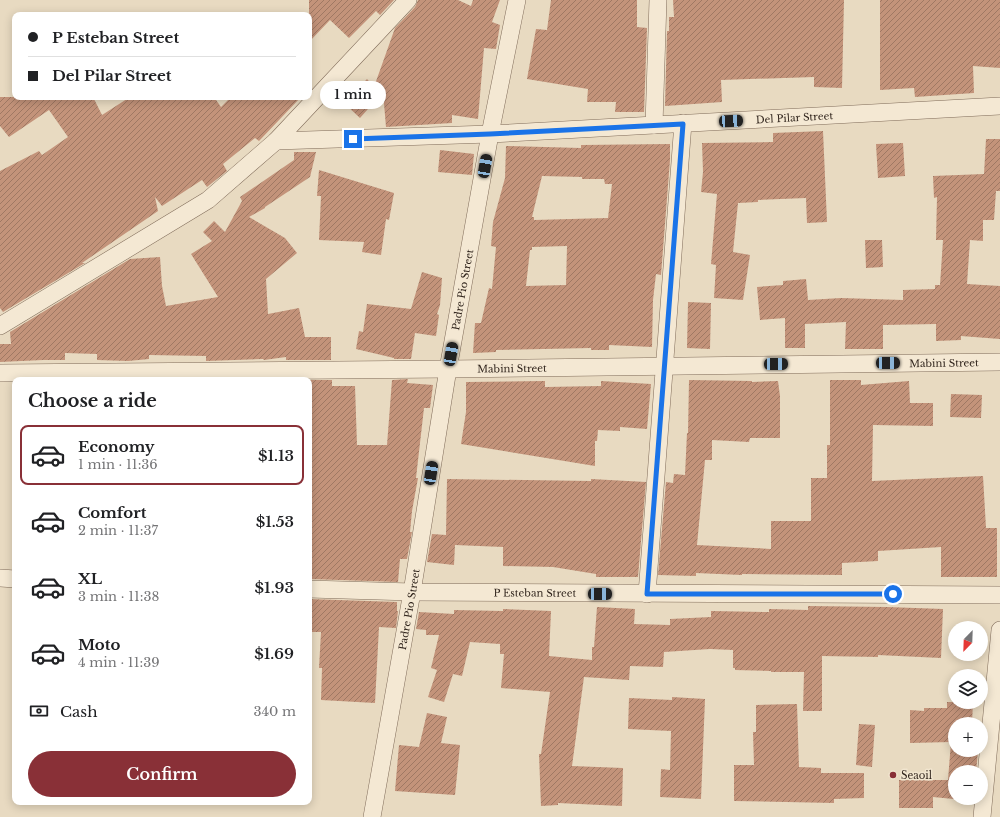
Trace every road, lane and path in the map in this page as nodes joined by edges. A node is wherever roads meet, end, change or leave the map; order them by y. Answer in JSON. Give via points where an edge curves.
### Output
{"nodes":[{"id":1,"x":408,"y":0,"type":"edge"},
{"id":2,"x":517,"y":0,"type":"edge"},
{"id":3,"x":658,"y":0,"type":"edge"},
{"id":4,"x":1000,"y":106,"type":"edge"},
{"id":5,"x":683,"y":124,"type":"junction"},
{"id":6,"x":654,"y":125,"type":"junction"},
{"id":7,"x":490,"y":134,"type":"junction"},
{"id":8,"x":276,"y":141,"type":"junction"},
{"id":9,"x":0,"y":326,"type":"edge"},
{"id":10,"x":1000,"y":362,"type":"edge"},
{"id":11,"x":665,"y":366,"type":"junction"},
{"id":12,"x":448,"y":369,"type":"junction"},
{"id":13,"x":0,"y":373,"type":"edge"},
{"id":14,"x":0,"y":578,"type":"edge"},
{"id":15,"x":12,"y":579,"type":"edge"},
{"id":16,"x":312,"y":589,"type":"edge"},
{"id":17,"x":412,"y":592,"type":"junction"},
{"id":18,"x":647,"y":594,"type":"junction"},
{"id":19,"x":1000,"y":594,"type":"edge"},
{"id":20,"x":1000,"y":630,"type":"edge"},
{"id":21,"x":372,"y":817,"type":"edge"},
{"id":22,"x":982,"y":817,"type":"edge"}],
"edges":[{"from":1,"to":8,"type":"street"},
{"from":2,"to":7,"type":"street","name":"Padre Pio Street"},
{"from":3,"to":6,"type":"street"},
{"from":4,"to":5,"type":"street","name":"Del Pilar Street"},
{"from":5,"to":6,"type":"street","name":"Del Pilar Street"},
{"from":5,"to":11,"type":"street"},
{"from":6,"to":7,"type":"street","name":"Del Pilar Street"},
{"from":7,"to":8,"type":"street","name":"Del Pilar Street"},
{"from":7,"to":12,"type":"street","name":"Padre Pio Street"},
{"from":8,"to":9,"type":"street","via":[[208,200]]},
{"from":10,"to":11,"type":"street","name":"Mabini Street"},
{"from":11,"to":12,"type":"street","name":"Mabini Street"},
{"from":11,"to":18,"type":"street"},
{"from":12,"to":13,"type":"street","name":"Mabini Street"},
{"from":12,"to":17,"type":"street","name":"Padre Pio Street"},
{"from":14,"to":15,"type":"street"},
{"from":16,"to":17,"type":"street","name":"P Esteban Street"},
{"from":17,"to":18,"type":"street","name":"P Esteban Street"},
{"from":17,"to":21,"type":"street","name":"Padre Pio Street"},
{"from":18,"to":19,"type":"street","name":"P Esteban Street"},
{"from":20,"to":22,"type":"street"}]}
